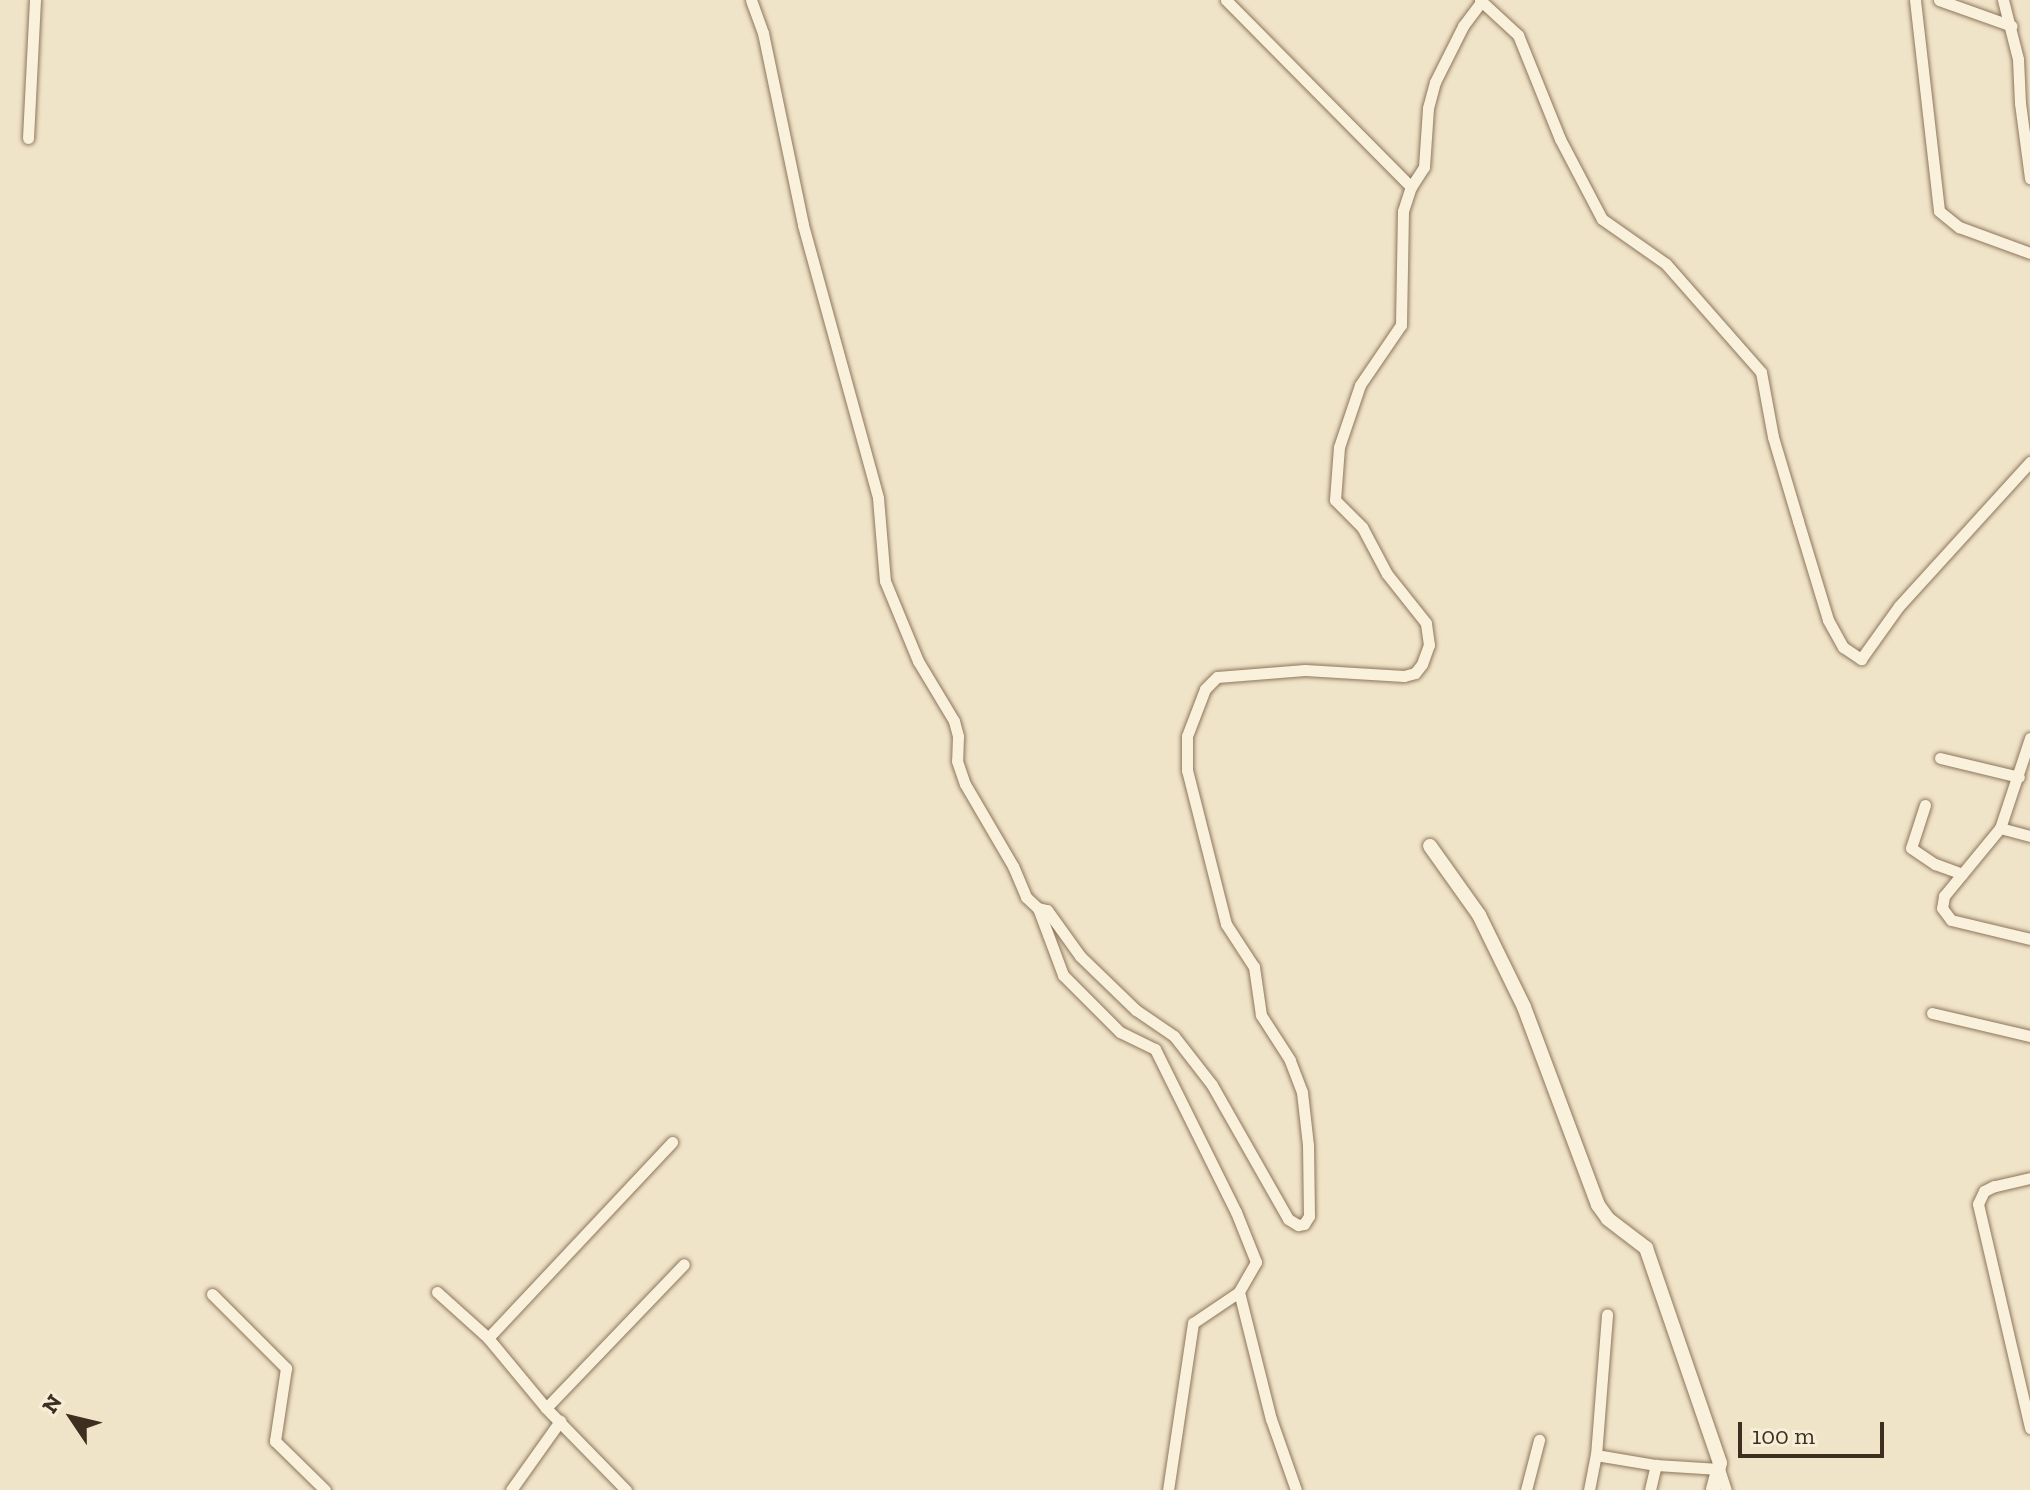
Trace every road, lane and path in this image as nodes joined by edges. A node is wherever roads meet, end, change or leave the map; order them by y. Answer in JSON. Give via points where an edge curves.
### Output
{"nodes":[{"id":1,"x":35,"y":0,"type":"edge"},
{"id":2,"x":751,"y":0,"type":"edge"},
{"id":3,"x":1226,"y":0,"type":"edge"},
{"id":4,"x":1915,"y":0,"type":"edge"},
{"id":5,"x":1939,"y":0,"type":"edge"},
{"id":6,"x":2003,"y":0,"type":"edge"},
{"id":7,"x":1481,"y":1,"type":"edge"},
{"id":8,"x":2012,"y":26,"type":"junction"},
{"id":9,"x":28,"y":138,"type":"dead end"},
{"id":10,"x":2030,"y":178,"type":"edge"},
{"id":11,"x":1411,"y":187,"type":"junction"},
{"id":12,"x":2030,"y":253,"type":"edge"},
{"id":13,"x":2030,"y":462,"type":"edge"},
{"id":14,"x":2030,"y":738,"type":"edge"},
{"id":15,"x":1940,"y":758,"type":"dead end"},
{"id":16,"x":2019,"y":777,"type":"junction"},
{"id":17,"x":1925,"y":805,"type":"dead end"},
{"id":18,"x":2000,"y":828,"type":"junction"},
{"id":19,"x":2030,"y":836,"type":"edge"},
{"id":20,"x":1430,"y":846,"type":"dead end"},
{"id":21,"x":1962,"y":874,"type":"junction"},
{"id":22,"x":1038,"y":908,"type":"junction"},
{"id":23,"x":2030,"y":939,"type":"edge"},
{"id":24,"x":1932,"y":1013,"type":"dead end"},
{"id":25,"x":2030,"y":1036,"type":"edge"},
{"id":26,"x":672,"y":1142,"type":"dead end"},
{"id":27,"x":2030,"y":1178,"type":"edge"},
{"id":28,"x":684,"y":1264,"type":"dead end"},
{"id":29,"x":437,"y":1292,"type":"dead end"},
{"id":30,"x":1239,"y":1292,"type":"junction"},
{"id":31,"x":212,"y":1294,"type":"dead end"},
{"id":32,"x":1607,"y":1314,"type":"dead end"},
{"id":33,"x":488,"y":1338,"type":"junction"},
{"id":34,"x":546,"y":1408,"type":"junction"},
{"id":35,"x":560,"y":1421,"type":"junction"},
{"id":36,"x":2030,"y":1428,"type":"edge"},
{"id":37,"x":1539,"y":1440,"type":"dead end"},
{"id":38,"x":1596,"y":1455,"type":"junction"},
{"id":39,"x":1656,"y":1465,"type":"junction"},
{"id":40,"x":1719,"y":1469,"type":"junction"},
{"id":41,"x":325,"y":1490,"type":"edge"},
{"id":42,"x":511,"y":1490,"type":"edge"},
{"id":43,"x":626,"y":1490,"type":"edge"},
{"id":44,"x":1168,"y":1490,"type":"edge"},
{"id":45,"x":1296,"y":1490,"type":"edge"},
{"id":46,"x":1526,"y":1490,"type":"edge"},
{"id":47,"x":1589,"y":1490,"type":"edge"},
{"id":48,"x":1650,"y":1490,"type":"edge"},
{"id":49,"x":1713,"y":1490,"type":"edge"},
{"id":50,"x":1726,"y":1490,"type":"edge"}],
"edges":[{"from":1,"to":9,"type":"street"},
{"from":2,"to":22,"type":"street","via":[[763,33],[803,225],[878,498],[888,590],[918,661],[954,721],[965,784],[1026,897]]},
{"from":3,"to":11,"type":"street"},
{"from":4,"to":12,"type":"street","via":[[1939,211],[1959,227]]},
{"from":5,"to":8,"type":"street"},
{"from":6,"to":8,"type":"street"},
{"from":7,"to":11,"type":"street","via":[[1435,82],[1424,167]]},
{"from":7,"to":13,"type":"street","via":[[1518,35],[1560,139],[1602,219],[1666,264],[1761,372],[1773,437],[1802,535],[1828,620],[1843,647],[1861,659],[1899,606]]},
{"from":8,"to":10,"type":"street"},
{"from":11,"to":22,"type":"street","via":[[1403,211],[1401,325],[1360,385],[1339,447],[1335,500],[1362,527],[1387,574],[1426,623],[1429,645],[1422,664],[1404,676],[1305,670],[1217,677],[1205,689],[1185,753],[1226,924],[1254,967],[1261,1015],[1290,1060],[1302,1092],[1309,1202],[1304,1224],[1288,1219],[1212,1085],[1174,1036],[1136,1010],[1080,956],[1047,910]]},
{"from":14,"to":16,"type":"street"},
{"from":15,"to":16,"type":"street"},
{"from":16,"to":18,"type":"street"},
{"from":17,"to":21,"type":"street","via":[[1911,848]]},
{"from":18,"to":19,"type":"street"},
{"from":18,"to":21,"type":"street"},
{"from":20,"to":40,"type":"street","via":[[1479,915],[1524,1007],[1598,1205],[1646,1248]]},
{"from":21,"to":23,"type":"street","via":[[1944,896],[1945,916]]},
{"from":22,"to":30,"type":"street","via":[[1063,975],[1120,1032],[1155,1049],[1256,1262]]},
{"from":24,"to":25,"type":"street"},
{"from":26,"to":33,"type":"street"},
{"from":27,"to":36,"type":"street","via":[[1984,1191],[1978,1204]]},
{"from":28,"to":34,"type":"street"},
{"from":29,"to":33,"type":"street"},
{"from":30,"to":44,"type":"street","via":[[1193,1323]]},
{"from":30,"to":45,"type":"street","via":[[1271,1419]]},
{"from":31,"to":41,"type":"street","via":[[286,1368],[275,1441]]},
{"from":32,"to":38,"type":"street"},
{"from":33,"to":34,"type":"street"},
{"from":34,"to":35,"type":"street"},
{"from":35,"to":42,"type":"street"},
{"from":35,"to":43,"type":"street"},
{"from":37,"to":46,"type":"street"},
{"from":38,"to":39,"type":"street"},
{"from":38,"to":47,"type":"street"},
{"from":39,"to":40,"type":"street"},
{"from":39,"to":48,"type":"street"},
{"from":40,"to":49,"type":"street"},
{"from":40,"to":50,"type":"street"}]}
